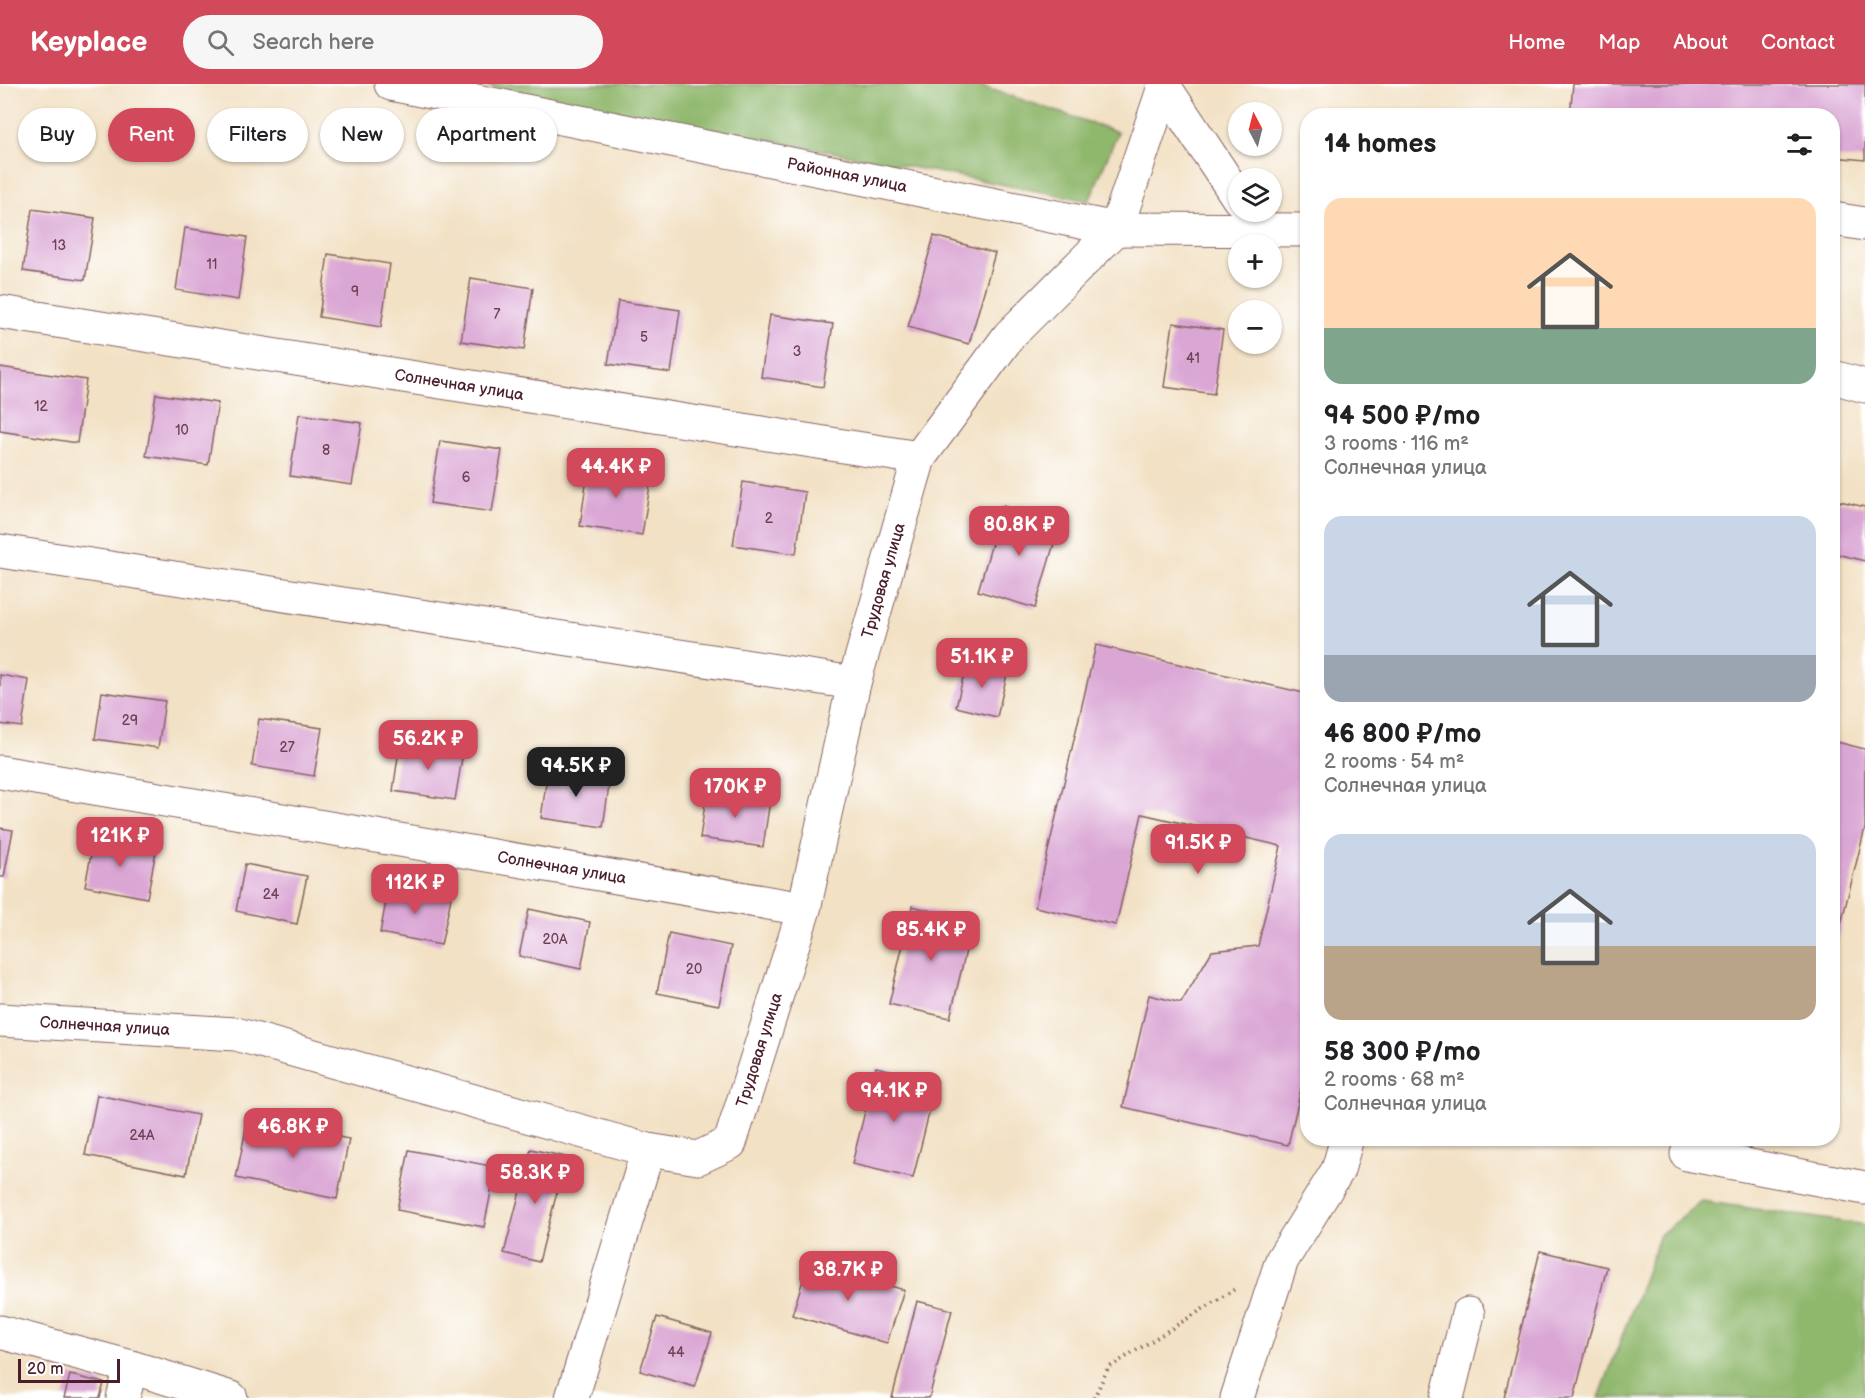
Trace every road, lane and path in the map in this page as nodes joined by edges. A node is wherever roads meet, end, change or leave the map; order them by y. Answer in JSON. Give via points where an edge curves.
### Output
{"nodes":[{"id":1,"x":391,"y":84,"type":"edge"},
{"id":2,"x":1165,"y":85,"type":"edge"},
{"id":3,"x":1228,"y":182,"type":"edge"},
{"id":4,"x":1840,"y":220,"type":"edge"},
{"id":5,"x":1228,"y":222,"type":"edge"},
{"id":6,"x":1264,"y":222,"type":"edge"},
{"id":7,"x":1865,"y":224,"type":"edge"},
{"id":8,"x":1116,"y":229,"type":"junction"},
{"id":9,"x":1300,"y":229,"type":"edge"},
{"id":10,"x":0,"y":312,"type":"edge"},
{"id":11,"x":1840,"y":379,"type":"edge"},
{"id":12,"x":1865,"y":386,"type":"edge"},
{"id":13,"x":920,"y":458,"type":"junction"},
{"id":14,"x":0,"y":551,"type":"edge"},
{"id":15,"x":854,"y":683,"type":"junction"},
{"id":16,"x":0,"y":772,"type":"edge"},
{"id":17,"x":804,"y":909,"type":"junction"},
{"id":18,"x":0,"y":1020,"type":"edge"},
{"id":19,"x":730,"y":1143,"type":"joint"},
{"id":20,"x":1345,"y":1146,"type":"edge"},
{"id":21,"x":648,"y":1150,"type":"junction"},
{"id":22,"x":1687,"y":1154,"type":"dead end"},
{"id":23,"x":1865,"y":1188,"type":"edge"},
{"id":24,"x":1282,"y":1260,"type":"junction"},
{"id":25,"x":1468,"y":1314,"type":"dead end"},
{"id":26,"x":0,"y":1332,"type":"edge"},
{"id":27,"x":131,"y":1367,"type":"junction"},
{"id":28,"x":123,"y":1398,"type":"edge"},
{"id":29,"x":231,"y":1398,"type":"edge"},
{"id":30,"x":572,"y":1398,"type":"edge"},
{"id":31,"x":1094,"y":1398,"type":"edge"},
{"id":32,"x":1238,"y":1398,"type":"edge"},
{"id":33,"x":1447,"y":1398,"type":"edge"}],
"edges":[{"from":1,"to":8,"type":"street","name":"Районная улица"},
{"from":2,"to":3,"type":"street"},
{"from":2,"to":8,"type":"street","name":"Трудовая улица"},
{"from":4,"to":7,"type":"street"},
{"from":5,"to":8,"type":"street","name":"Районная улица"},
{"from":6,"to":9,"type":"street","name":"Районная улица"},
{"from":8,"to":13,"type":"street","name":"Трудовая улица","via":[[1009,336]]},
{"from":10,"to":13,"type":"street","name":"Солнечная улица"},
{"from":11,"to":12,"type":"street"},
{"from":13,"to":15,"type":"street","name":"Трудовая улица"},
{"from":14,"to":15,"type":"street"},
{"from":15,"to":17,"type":"street","name":"Трудовая улица"},
{"from":16,"to":17,"type":"street","name":"Солнечная улица"},
{"from":17,"to":19,"type":"street","name":"Трудовая улица"},
{"from":18,"to":21,"type":"street","name":"Солнечная улица","via":[[236,1034]]},
{"from":19,"to":21,"type":"street","name":"Солнечная улица","via":[[698,1158]]},
{"from":20,"to":24,"type":"street","via":[[1338,1170]]},
{"from":21,"to":30,"type":"street"},
{"from":22,"to":23,"type":"street"},
{"from":24,"to":31,"type":"path","via":[[1108,1368]]},
{"from":24,"to":32,"type":"street"},
{"from":25,"to":33,"type":"street"},
{"from":26,"to":27,"type":"street"},
{"from":27,"to":28,"type":"street"},
{"from":27,"to":29,"type":"street"}]}
